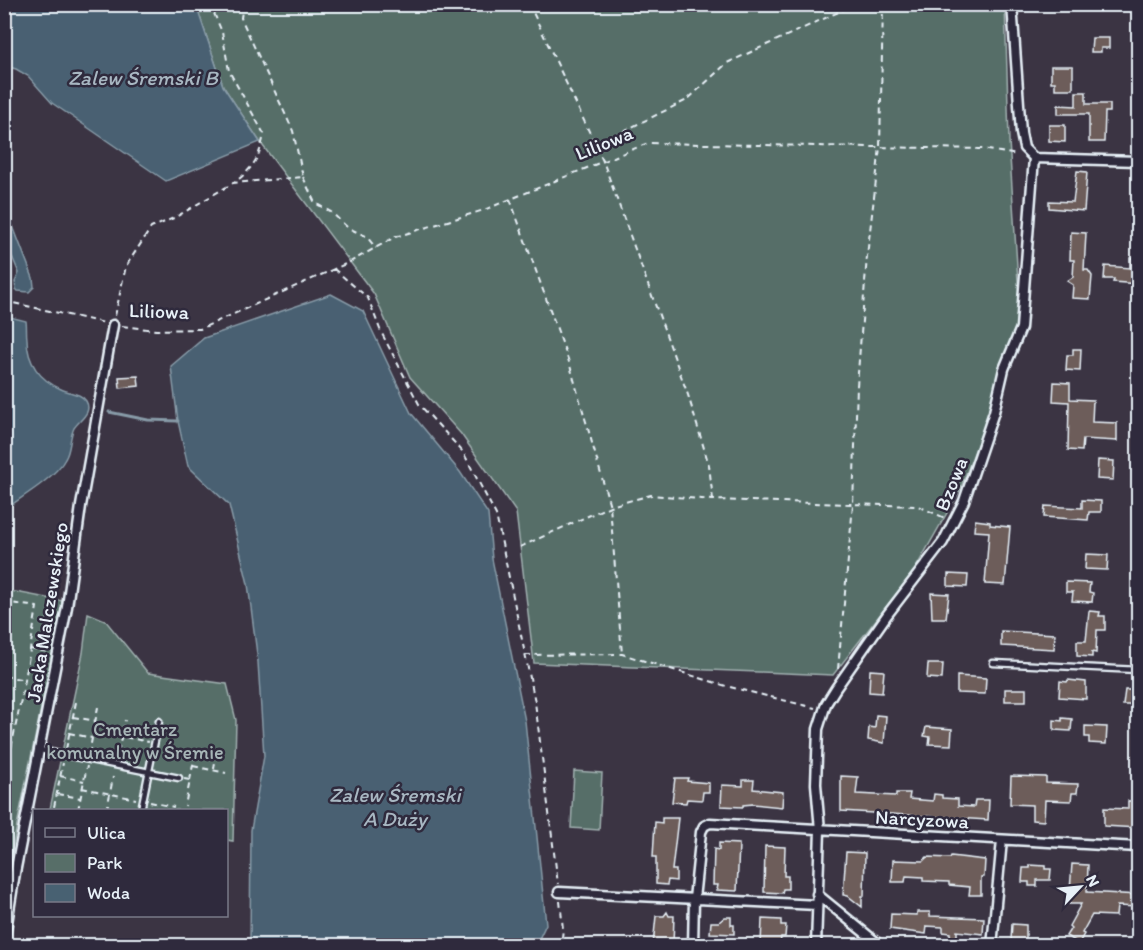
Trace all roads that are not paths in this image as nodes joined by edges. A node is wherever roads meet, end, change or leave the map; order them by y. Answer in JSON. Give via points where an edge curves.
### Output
{"nodes":[{"id":1,"x":1012,"y":4,"type":"edge"},
{"id":2,"x":1034,"y":158,"type":"junction"},
{"id":3,"x":1138,"y":161,"type":"edge"},
{"id":4,"x":113,"y":325,"type":"road end"},
{"id":5,"x":993,"y":663,"type":"dead end"},
{"id":6,"x":1138,"y":670,"type":"edge"},
{"id":7,"x":159,"y":721,"type":"dead end"},
{"id":8,"x":40,"y":750,"type":"junction"},
{"id":9,"x":149,"y":772,"type":"junction"},
{"id":10,"x":178,"y":778,"type":"road end"},
{"id":11,"x":141,"y":809,"type":"edge"},
{"id":12,"x":820,"y":830,"type":"junction"},
{"id":13,"x":1002,"y":840,"type":"junction"},
{"id":14,"x":1138,"y":847,"type":"edge"},
{"id":15,"x":559,"y":892,"type":"road end"},
{"id":16,"x":817,"y":894,"type":"junction"},
{"id":17,"x":694,"y":899,"type":"junction"},
{"id":18,"x":817,"y":905,"type":"junction"},
{"id":19,"x":4,"y":942,"type":"edge"},
{"id":20,"x":693,"y":945,"type":"edge"},
{"id":21,"x":816,"y":945,"type":"edge"},
{"id":22,"x":881,"y":945,"type":"edge"},
{"id":23,"x":992,"y":945,"type":"edge"}],
"edges":[{"from":1,"to":2,"type":"street","via":[[1021,132],[1024,148]]},
{"from":2,"to":3,"type":"street"},
{"from":2,"to":12,"type":"street","name":"Bzowa","via":[[1021,328],[1004,369],[979,459],[954,521],[824,710],[816,752]]},
{"from":4,"to":8,"type":"street","name":"Jacka Malczewskiego"},
{"from":5,"to":6,"type":"lane"},
{"from":7,"to":9,"type":"lane"},
{"from":8,"to":9,"type":"lane"},
{"from":8,"to":19,"type":"street","name":"Jacka Malczewskiego"},
{"from":9,"to":10,"type":"lane"},
{"from":9,"to":11,"type":"lane"},
{"from":12,"to":13,"type":"street","name":"Narcyzowa"},
{"from":12,"to":16,"type":"street","name":"Bzowa"},
{"from":12,"to":17,"type":"street","name":"Narcyzowa","via":[[710,823],[704,826]]},
{"from":13,"to":14,"type":"street","name":"Narcyzowa"},
{"from":13,"to":23,"type":"street"},
{"from":15,"to":17,"type":"street"},
{"from":16,"to":18,"type":"street","name":"Bzowa"},
{"from":16,"to":22,"type":"street"},
{"from":17,"to":18,"type":"street"},
{"from":17,"to":20,"type":"street"},
{"from":18,"to":21,"type":"street","name":"Bzowa"}]}
